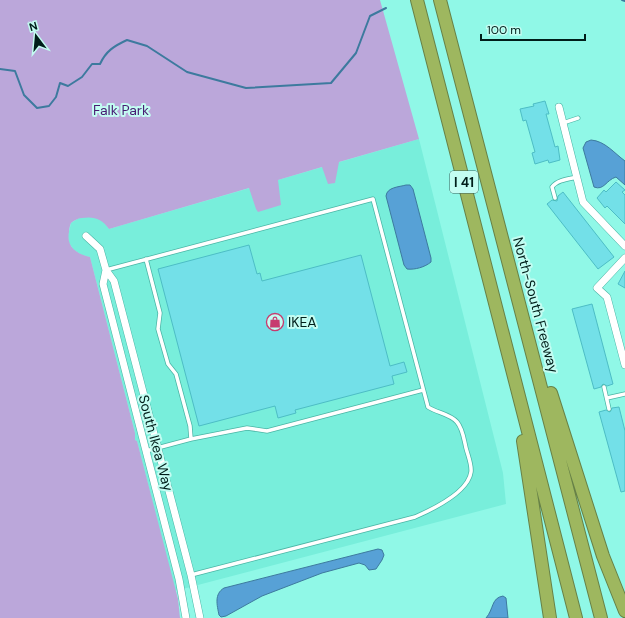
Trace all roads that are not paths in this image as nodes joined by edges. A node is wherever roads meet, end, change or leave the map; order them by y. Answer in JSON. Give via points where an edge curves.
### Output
{"nodes":[{"id":1,"x":417,"y":0,"type":"edge"},
{"id":2,"x":440,"y":0,"type":"edge"},
{"id":3,"x":559,"y":107,"type":"dead end"},
{"id":4,"x":578,"y":118,"type":"dead end"},
{"id":5,"x":563,"y":123,"type":"junction"},
{"id":6,"x":577,"y":177,"type":"junction"},
{"id":7,"x":555,"y":198,"type":"dead end"},
{"id":8,"x":86,"y":236,"type":"dead end"},
{"id":9,"x":625,"y":246,"type":"edge"},
{"id":10,"x":625,"y":258,"type":"edge"},
{"id":11,"x":146,"y":259,"type":"junction"},
{"id":12,"x":509,"y":261,"type":"junction"},
{"id":13,"x":106,"y":270,"type":"junction"},
{"id":14,"x":510,"y":365,"type":"junction"},
{"id":15,"x":625,"y":365,"type":"edge"},
{"id":16,"x":604,"y":387,"type":"dead end"},
{"id":17,"x":423,"y":390,"type":"junction"},
{"id":18,"x":625,"y":394,"type":"edge"},
{"id":19,"x":607,"y":398,"type":"junction"},
{"id":20,"x":609,"y":409,"type":"dead end"},
{"id":21,"x":191,"y":439,"type":"junction"},
{"id":22,"x":158,"y":448,"type":"junction"},
{"id":23,"x":146,"y":451,"type":"junction"},
{"id":24,"x":191,"y":575,"type":"junction"},
{"id":25,"x":625,"y":611,"type":"edge"},
{"id":26,"x":186,"y":618,"type":"edge"},
{"id":27,"x":200,"y":618,"type":"edge"},
{"id":28,"x":550,"y":618,"type":"edge"},
{"id":29,"x":576,"y":618,"type":"edge"},
{"id":30,"x":601,"y":618,"type":"edge"}],
"edges":[{"from":1,"to":14,"type":"highway","number":"I 41"},
{"from":2,"to":12,"type":"highway","name":"North-South Freeway","number":"I 41"},
{"from":3,"to":5,"type":"street"},
{"from":4,"to":5,"type":"lane"},
{"from":5,"to":6,"type":"street"},
{"from":6,"to":7,"type":"lane","via":[[554,184],[552,187]]},
{"from":6,"to":9,"type":"street","via":[[585,205]]},
{"from":8,"to":13,"type":"street","name":"South Ikea Way","via":[[100,249]]},
{"from":10,"to":15,"type":"street","via":[[597,288],[607,297]]},
{"from":11,"to":13,"type":"lane"},
{"from":11,"to":17,"type":"lane","via":[[373,199]]},
{"from":11,"to":21,"type":"lane","via":[[160,313],[158,329],[168,364],[176,374]]},
{"from":12,"to":25,"type":"highway","via":[[589,515]]},
{"from":12,"to":30,"type":"highway","name":"North-South Freeway","number":"I 41"},
{"from":13,"to":22,"type":"street","name":"South Ikea Way","via":[[114,280]]},
{"from":13,"to":23,"type":"street","name":"South Ikea Way","via":[[103,284]]},
{"from":14,"to":28,"type":"highway"},
{"from":14,"to":29,"type":"highway","number":"I 41"},
{"from":16,"to":19,"type":"lane"},
{"from":17,"to":21,"type":"lane","via":[[267,431],[247,428]]},
{"from":17,"to":24,"type":"lane","via":[[428,407],[452,417],[457,422],[467,451],[471,473],[468,481],[451,497],[415,517]]},
{"from":18,"to":19,"type":"lane"},
{"from":19,"to":20,"type":"lane"},
{"from":21,"to":22,"type":"lane"},
{"from":22,"to":23,"type":"lane"},
{"from":22,"to":24,"type":"street","name":"South Ikea Way"},
{"from":23,"to":26,"type":"street","name":"South Ikea Way","via":[[179,579]]},
{"from":24,"to":27,"type":"street","name":"South Ikea Way"}]}
